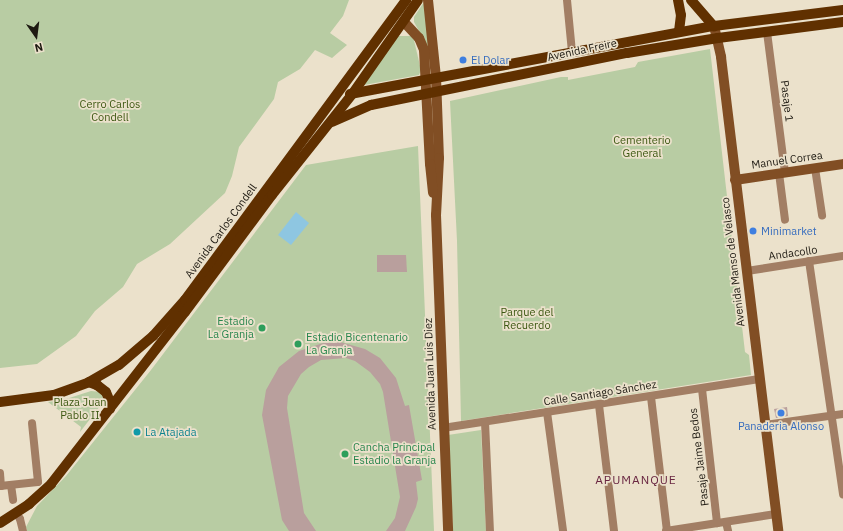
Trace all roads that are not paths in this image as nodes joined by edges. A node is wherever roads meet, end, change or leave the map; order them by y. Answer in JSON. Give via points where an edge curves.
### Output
{"nodes":[{"id":1,"x":418,"y":0,"type":"edge"},
{"id":2,"x":428,"y":0,"type":"edge"},
{"id":3,"x":567,"y":0,"type":"edge"},
{"id":4,"x":678,"y":0,"type":"edge"},
{"id":5,"x":690,"y":0,"type":"edge"},
{"id":6,"x":405,"y":2,"type":"edge"},
{"id":7,"x":843,"y":10,"type":"edge"},
{"id":8,"x":404,"y":22,"type":"junction"},
{"id":9,"x":843,"y":22,"type":"edge"},
{"id":10,"x":714,"y":26,"type":"junction"},
{"id":11,"x":679,"y":32,"type":"junction"},
{"id":12,"x":767,"y":32,"type":"junction"},
{"id":13,"x":718,"y":38,"type":"junction"},
{"id":14,"x":572,"y":52,"type":"junction"},
{"id":15,"x":431,"y":78,"type":"junction"},
{"id":16,"x":432,"y":92,"type":"junction"},
{"id":17,"x":353,"y":93,"type":"junction"},
{"id":18,"x":333,"y":100,"type":"junction"},
{"id":19,"x":330,"y":123,"type":"junction"},
{"id":20,"x":843,"y":164,"type":"edge"},
{"id":21,"x":815,"y":168,"type":"junction"},
{"id":22,"x":782,"y":173,"type":"junction"},
{"id":23,"x":735,"y":180,"type":"junction"},
{"id":24,"x":822,"y":215,"type":"dead end"},
{"id":25,"x":785,"y":220,"type":"dead end"},
{"id":26,"x":843,"y":256,"type":"edge"},
{"id":27,"x":809,"y":261,"type":"junction"},
{"id":28,"x":746,"y":271,"type":"junction"},
{"id":29,"x":759,"y":379,"type":"junction"},
{"id":30,"x":89,"y":382,"type":"junction"},
{"id":31,"x":702,"y":389,"type":"junction"},
{"id":32,"x":651,"y":397,"type":"junction"},
{"id":33,"x":0,"y":402,"type":"edge"},
{"id":34,"x":599,"y":405,"type":"junction"},
{"id":35,"x":110,"y":409,"type":"junction"},
{"id":36,"x":548,"y":412,"type":"junction"},
{"id":37,"x":843,"y":414,"type":"edge"},
{"id":38,"x":832,"y":415,"type":"junction"},
{"id":39,"x":485,"y":422,"type":"junction"},
{"id":40,"x":32,"y":423,"type":"dead end"},
{"id":41,"x":765,"y":425,"type":"junction"},
{"id":42,"x":444,"y":428,"type":"junction"},
{"id":43,"x":0,"y":473,"type":"edge"},
{"id":44,"x":11,"y":485,"type":"junction"},
{"id":45,"x":1,"y":486,"type":"edge"},
{"id":46,"x":843,"y":495,"type":"edge"},
{"id":47,"x":12,"y":500,"type":"dead end"},
{"id":48,"x":16,"y":513,"type":"junction"},
{"id":49,"x":776,"y":514,"type":"junction"},
{"id":50,"x":726,"y":522,"type":"junction"},
{"id":51,"x":0,"y":523,"type":"edge"},
{"id":52,"x":717,"y":523,"type":"junction"},
{"id":53,"x":683,"y":530,"type":"edge"},
{"id":54,"x":22,"y":531,"type":"edge"},
{"id":55,"x":448,"y":531,"type":"edge"},
{"id":56,"x":490,"y":531,"type":"edge"},
{"id":57,"x":563,"y":531,"type":"edge"},
{"id":58,"x":614,"y":531,"type":"edge"},
{"id":59,"x":666,"y":531,"type":"edge"},
{"id":60,"x":728,"y":531,"type":"edge"},
{"id":61,"x":778,"y":531,"type":"edge"}],
"edges":[{"from":1,"to":8,"type":"main road","name":"Avenida Carlos Condell"},
{"from":2,"to":15,"type":"street","name":"Avenida Juan Luis Diez"},
{"from":3,"to":14,"type":"street"},
{"from":4,"to":11,"type":"main road","via":[[681,16]]},
{"from":5,"to":10,"type":"main road","name":"Avenida Manso de Velasco"},
{"from":6,"to":8,"type":"main road"},
{"from":6,"to":18,"type":"main road","name":"Avenida Carlos Condell"},
{"from":7,"to":10,"type":"main road","name":"Avenida Freire"},
{"from":8,"to":15,"type":"street","name":"Avenida Juan Luis Diez","via":[[423,45]]},
{"from":8,"to":17,"type":"main road","name":"Avenida Carlos Condell"},
{"from":9,"to":12,"type":"main road","name":"Avenida Freire"},
{"from":10,"to":11,"type":"main road","name":"Avenida Freire"},
{"from":10,"to":13,"type":"street","name":"Avenida Manso de Velasco"},
{"from":11,"to":14,"type":"main road","name":"Avenida Freire"},
{"from":12,"to":13,"type":"main road","name":"Avenida Freire"},
{"from":12,"to":22,"type":"street","name":"Pasaje 1"},
{"from":13,"to":16,"type":"main road","name":"Avenida Freire","via":[[627,53]]},
{"from":13,"to":23,"type":"street","name":"Avenida Manso de Velasco"},
{"from":14,"to":15,"type":"main road","name":"Avenida Freire"},
{"from":15,"to":16,"type":"street","name":"Avenida Juan Luis Diez"},
{"from":15,"to":17,"type":"main road","name":"Avenida Freire"},
{"from":16,"to":19,"type":"main road","name":"Avenida Freire","via":[[371,105]]},
{"from":16,"to":42,"type":"street","name":"Avenida Juan Luis Diez","via":[[439,158],[436,215]]},
{"from":17,"to":18,"type":"main road","name":"Avenida Freire"},
{"from":17,"to":19,"type":"main road","name":"Avenida Carlos Condell"},
{"from":18,"to":30,"type":"main road","name":"Avenida Carlos Condell","via":[[177,309],[153,336],[131,355]]},
{"from":19,"to":35,"type":"main road","name":"Avenida Carlos Condell","via":[[272,195]]},
{"from":20,"to":21,"type":"street","name":"Manuel Correa"},
{"from":21,"to":22,"type":"street","name":"Manuel Correa"},
{"from":21,"to":24,"type":"street"},
{"from":22,"to":23,"type":"street","name":"Manuel Correa"},
{"from":22,"to":25,"type":"street","name":"Pasaje 1"},
{"from":23,"to":28,"type":"street","name":"Avenida Manso de Velasco"},
{"from":26,"to":27,"type":"street","name":"Andacollo"},
{"from":27,"to":28,"type":"street","name":"Andacollo"},
{"from":27,"to":38,"type":"street"},
{"from":28,"to":29,"type":"street","name":"Avenida Manso de Velasco"},
{"from":29,"to":31,"type":"street","name":"Calle Santiago Sánchez"},
{"from":29,"to":41,"type":"street","name":"Avenida Manso de Velasco"},
{"from":30,"to":33,"type":"main road","name":"Avenida Carlos Condell","via":[[54,395]]},
{"from":30,"to":35,"type":"main road","via":[[106,392]]},
{"from":31,"to":32,"type":"street","name":"Calle Santiago Sánchez"},
{"from":31,"to":52,"type":"street","name":"Pasaje Jaime Bedos"},
{"from":32,"to":34,"type":"street","name":"Calle Santiago Sánchez"},
{"from":32,"to":59,"type":"street"},
{"from":34,"to":36,"type":"street","name":"Calle Santiago Sánchez"},
{"from":34,"to":58,"type":"street"},
{"from":35,"to":48,"type":"main road","name":"Avenida Carlos Condell","via":[[51,484]]},
{"from":36,"to":39,"type":"street","name":"Calle Santiago Sánchez"},
{"from":36,"to":57,"type":"street"},
{"from":37,"to":38,"type":"street"},
{"from":38,"to":41,"type":"street"},
{"from":38,"to":46,"type":"street"},
{"from":39,"to":42,"type":"street","name":"Calle Santiago Sánchez"},
{"from":39,"to":56,"type":"street"},
{"from":40,"to":44,"type":"street","via":[[38,482]]},
{"from":41,"to":49,"type":"street","name":"Avenida Manso de Velasco"},
{"from":42,"to":55,"type":"street","name":"Avenida Juan Luis Diez"},
{"from":43,"to":45,"type":"street"},
{"from":44,"to":45,"type":"street"},
{"from":44,"to":47,"type":"street"},
{"from":48,"to":51,"type":"main road","name":"Avenida Carlos Condell"},
{"from":48,"to":54,"type":"street"},
{"from":49,"to":50,"type":"street"},
{"from":49,"to":61,"type":"street","name":"Avenida Manso de Velasco"},
{"from":50,"to":52,"type":"street"},
{"from":50,"to":60,"type":"street"},
{"from":52,"to":53,"type":"street"},
{"from":53,"to":59,"type":"street"}]}
